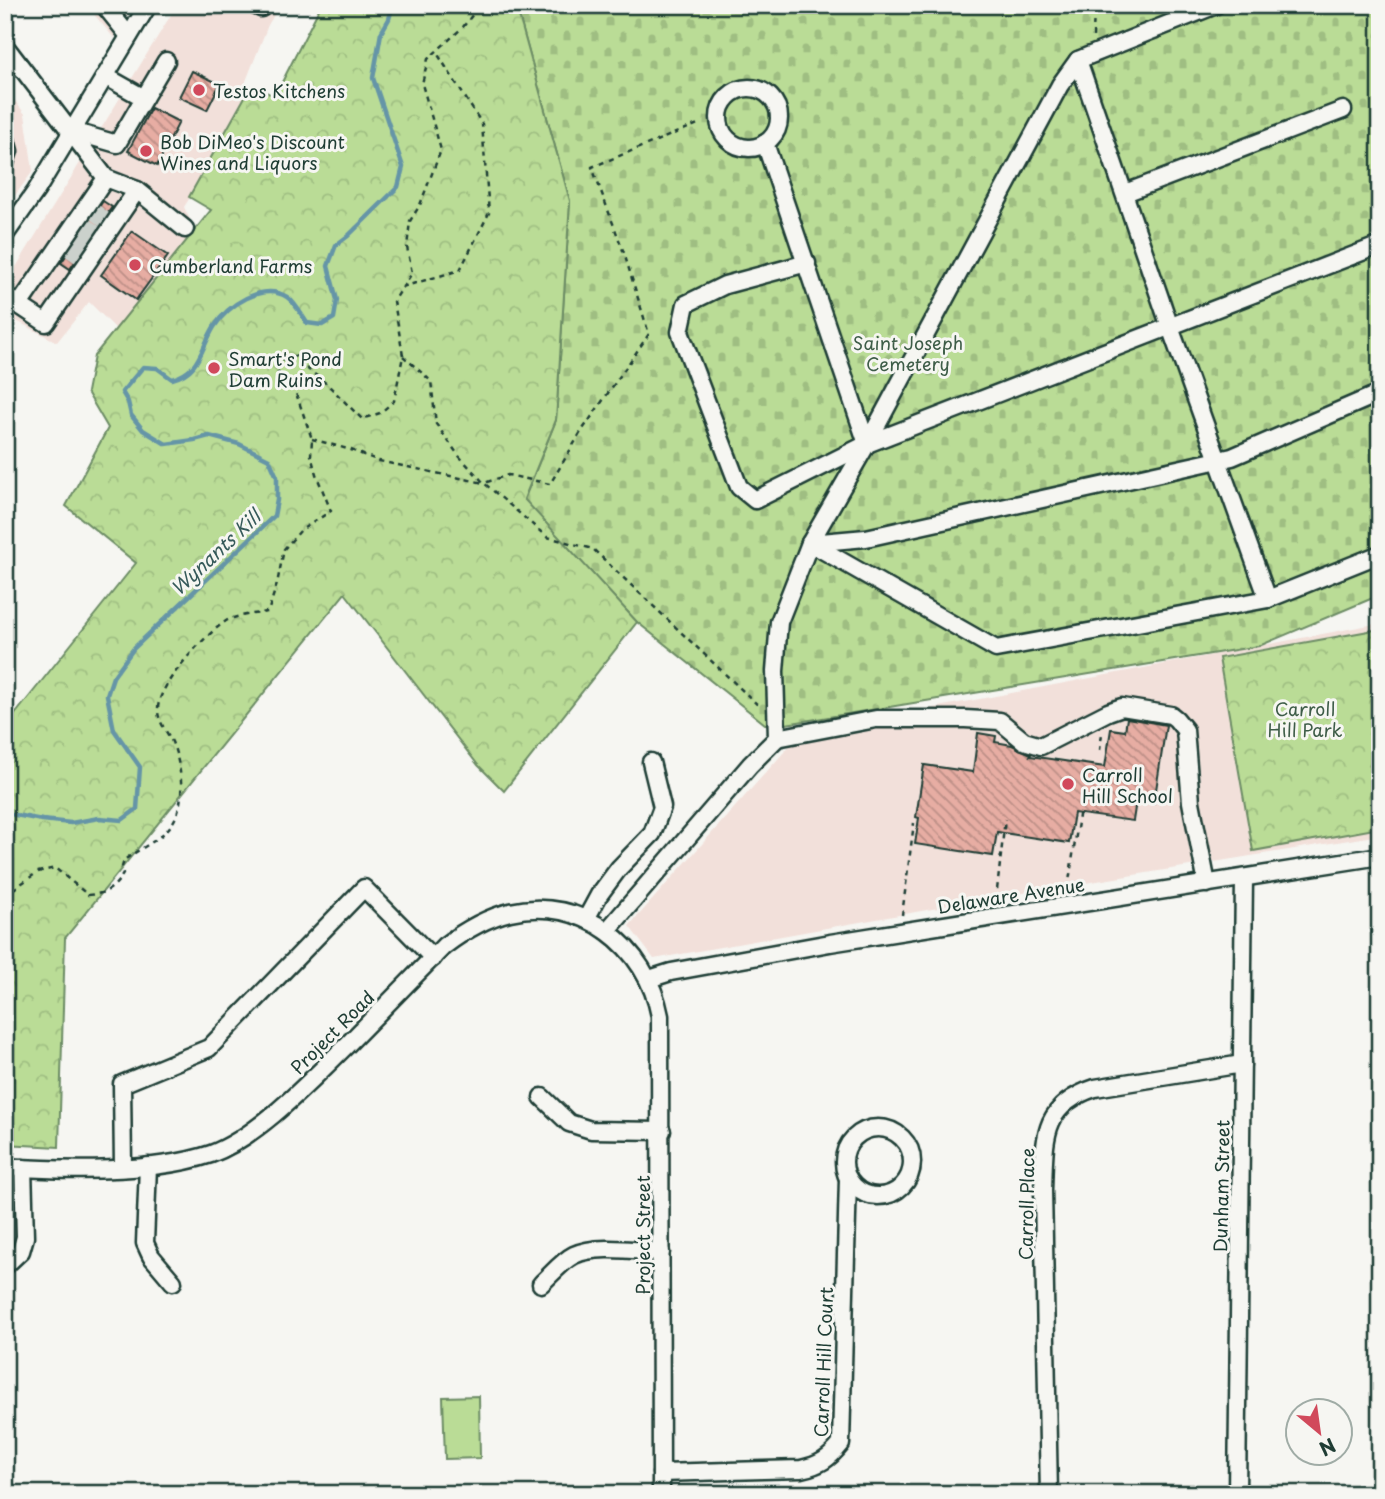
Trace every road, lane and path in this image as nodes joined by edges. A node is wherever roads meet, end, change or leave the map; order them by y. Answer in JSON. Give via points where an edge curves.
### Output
{"nodes":[{"id":1,"x":104,"y":5,"type":"edge"},
{"id":2,"x":148,"y":5,"type":"edge"},
{"id":3,"x":480,"y":5,"type":"edge"},
{"id":4,"x":1094,"y":5,"type":"edge"},
{"id":5,"x":1216,"y":5,"type":"edge"},
{"id":6,"x":129,"y":36,"type":"junction"},
{"id":7,"x":5,"y":46,"type":"edge"},
{"id":8,"x":436,"y":51,"type":"junction"},
{"id":9,"x":1085,"y":58,"type":"junction"},
{"id":10,"x":166,"y":61,"type":"dead end"},
{"id":11,"x":106,"y":76,"type":"junction"},
{"id":12,"x":144,"y":98,"type":"junction"},
{"id":13,"x":1343,"y":110,"type":"dead end"},
{"id":14,"x":698,"y":124,"type":"dead end"},
{"id":15,"x":72,"y":131,"type":"junction"},
{"id":16,"x":5,"y":136,"type":"edge"},
{"id":17,"x":765,"y":144,"type":"dead end"},
{"id":18,"x":5,"y":163,"type":"edge"},
{"id":19,"x":106,"y":178,"type":"junction"},
{"id":20,"x":137,"y":190,"type":"junction"},
{"id":21,"x":1125,"y":192,"type":"junction"},
{"id":22,"x":185,"y":229,"type":"dead end"},
{"id":23,"x":5,"y":235,"type":"edge"},
{"id":24,"x":86,"y":235,"type":"junction"},
{"id":25,"x":1380,"y":245,"type":"edge"},
{"id":26,"x":807,"y":263,"type":"junction"},
{"id":27,"x":402,"y":287,"type":"junction"},
{"id":28,"x":12,"y":301,"type":"edge"},
{"id":29,"x":1170,"y":327,"type":"junction"},
{"id":30,"x":403,"y":356,"type":"junction"},
{"id":31,"x":1380,"y":393,"type":"edge"},
{"id":32,"x":313,"y":439,"type":"junction"},
{"id":33,"x":867,"y":444,"type":"junction"},
{"id":34,"x":1217,"y":460,"type":"junction"},
{"id":35,"x":484,"y":483,"type":"junction"},
{"id":36,"x":810,"y":543,"type":"junction"},
{"id":37,"x":1380,"y":554,"type":"edge"},
{"id":38,"x":1268,"y":599,"type":"junction"},
{"id":39,"x":777,"y":730,"type":"junction"},
{"id":40,"x":651,"y":762,"type":"dead end"},
{"id":41,"x":1080,"y":809,"type":"dead end"},
{"id":42,"x":1005,"y":819,"type":"dead end"},
{"id":43,"x":914,"y":823,"type":"dead end"},
{"id":44,"x":1380,"y":856,"type":"edge"},
{"id":45,"x":1244,"y":878,"type":"junction"},
{"id":46,"x":1207,"y":884,"type":"junction"},
{"id":47,"x":1068,"y":888,"type":"dead end"},
{"id":48,"x":5,"y":895,"type":"edge"},
{"id":49,"x":996,"y":900,"type":"dead end"},
{"id":50,"x":902,"y":915,"type":"dead end"},
{"id":51,"x":586,"y":919,"type":"junction"},
{"id":52,"x":607,"y":931,"type":"junction"},
{"id":53,"x":433,"y":958,"type":"junction"},
{"id":54,"x":649,"y":979,"type":"junction"},
{"id":55,"x":1242,"y":1064,"type":"junction"},
{"id":56,"x":542,"y":1097,"type":"dead end"},
{"id":57,"x":662,"y":1131,"type":"junction"},
{"id":58,"x":148,"y":1166,"type":"junction"},
{"id":59,"x":5,"y":1167,"type":"edge"},
{"id":60,"x":123,"y":1167,"type":"junction"},
{"id":61,"x":23,"y":1168,"type":"junction"},
{"id":62,"x":848,"y":1178,"type":"junction"},
{"id":63,"x":661,"y":1252,"type":"junction"},
{"id":64,"x":5,"y":1266,"type":"edge"},
{"id":65,"x":173,"y":1282,"type":"dead end"},
{"id":66,"x":541,"y":1284,"type":"dead end"},
{"id":67,"x":662,"y":1473,"type":"junction"},
{"id":68,"x":661,"y":1494,"type":"edge"},
{"id":69,"x":1049,"y":1494,"type":"edge"},
{"id":70,"x":1237,"y":1494,"type":"edge"}],
"edges":[{"from":1,"to":6,"type":"street"},
{"from":2,"to":6,"type":"street"},
{"from":3,"to":8,"type":"path"},
{"from":4,"to":9,"type":"path"},
{"from":5,"to":9,"type":"street"},
{"from":6,"to":11,"type":"street"},
{"from":7,"to":15,"type":"street"},
{"from":8,"to":27,"type":"path","via":[[428,59],[422,85],[441,150],[410,221],[407,247],[412,273]]},
{"from":8,"to":27,"type":"path","via":[[482,124],[489,212],[460,270]]},
{"from":9,"to":21,"type":"street"},
{"from":9,"to":33,"type":"street","via":[[1060,85]]},
{"from":10,"to":12,"type":"street"},
{"from":11,"to":12,"type":"street"},
{"from":11,"to":15,"type":"street"},
{"from":12,"to":15,"type":"street","via":[[117,144]]},
{"from":13,"to":21,"type":"street"},
{"from":14,"to":35,"type":"path","via":[[592,167],[649,334],[550,484],[508,475]]},
{"from":15,"to":19,"type":"street"},
{"from":15,"to":23,"type":"street"},
{"from":16,"to":18,"type":"street","via":[[9,151]]},
{"from":17,"to":26,"type":"street"},
{"from":19,"to":20,"type":"street"},
{"from":19,"to":24,"type":"street"},
{"from":20,"to":22,"type":"street"},
{"from":20,"to":24,"type":"street"},
{"from":21,"to":29,"type":"street"},
{"from":24,"to":28,"type":"street"},
{"from":24,"to":28,"type":"street","via":[[46,323]]},
{"from":25,"to":29,"type":"street"},
{"from":26,"to":33,"type":"street"},
{"from":26,"to":33,"type":"street","via":[[725,285],[686,304],[680,332],[738,486],[755,500]]},
{"from":27,"to":30,"type":"path","via":[[394,302]]},
{"from":29,"to":33,"type":"street"},
{"from":29,"to":34,"type":"street"},
{"from":30,"to":32,"type":"path","via":[[394,401],[380,413],[362,419],[295,356],[278,362],[277,372],[292,383]]},
{"from":30,"to":35,"type":"path","via":[[431,381],[436,424]]},
{"from":31,"to":34,"type":"street"},
{"from":32,"to":35,"type":"path","via":[[379,461]]},
{"from":32,"to":48,"type":"path","via":[[311,455],[331,511],[301,530],[284,549],[268,612],[228,621],[192,651],[163,692],[158,708],[161,725],[177,755],[181,785],[180,804],[167,831],[124,860],[123,874],[107,891],[88,895],[55,868],[38,872]]},
{"from":33,"to":36,"type":"street"},
{"from":34,"to":36,"type":"street","via":[[866,538]]},
{"from":34,"to":38,"type":"street"},
{"from":35,"to":39,"type":"path","via":[[547,537],[593,548]]},
{"from":36,"to":38,"type":"street","via":[[996,649]]},
{"from":36,"to":39,"type":"street","via":[[779,622]]},
{"from":37,"to":38,"type":"street"},
{"from":39,"to":46,"type":"street","via":[[876,719],[1000,720],[1024,741],[1041,746],[1122,707],[1171,715],[1185,730],[1191,803]]},
{"from":39,"to":52,"type":"street"},
{"from":40,"to":51,"type":"street","via":[[662,807],[652,834],[599,895]]},
{"from":41,"to":47,"type":"path"},
{"from":42,"to":49,"type":"path"},
{"from":43,"to":50,"type":"path"},
{"from":44,"to":45,"type":"street","name":"Delaware Avenue"},
{"from":45,"to":46,"type":"street","name":"Delaware Avenue"},
{"from":45,"to":55,"type":"street","name":"Dunham Street"},
{"from":46,"to":54,"type":"street","name":"Delaware Avenue","via":[[830,943]]},
{"from":51,"to":52,"type":"street","name":"Project Road"},
{"from":51,"to":53,"type":"street","name":"Project Road","via":[[547,909],[509,912],[468,929]]},
{"from":52,"to":54,"type":"street","name":"Project Road","via":[[632,953]]},
{"from":53,"to":58,"type":"street","name":"Project Road","via":[[301,1090],[240,1140],[211,1154]]},
{"from":53,"to":60,"type":"street","via":[[364,888],[209,1048],[122,1084]]},
{"from":54,"to":57,"type":"street","name":"Project Street","via":[[660,1016]]},
{"from":55,"to":69,"type":"street","name":"Carroll Place","via":[[1095,1088],[1077,1094],[1054,1116],[1045,1144],[1043,1190]]},
{"from":55,"to":70,"type":"street","name":"Dunham Street"},
{"from":56,"to":57,"type":"street","via":[[569,1123],[591,1130]]},
{"from":57,"to":63,"type":"street","name":"Project Street"},
{"from":58,"to":60,"type":"street","name":"Project Road"},
{"from":58,"to":65,"type":"street","via":[[145,1242]]},
{"from":59,"to":61,"type":"street","name":"Project Road"},
{"from":60,"to":61,"type":"street","name":"Project Road"},
{"from":61,"to":64,"type":"street","via":[[25,1237],[21,1251]]},
{"from":62,"to":62,"type":"street","name":"Carroll Hill Court","via":[[844,1156],[855,1137],[864,1131],[886,1129],[905,1140],[911,1172],[897,1190],[876,1196],[864,1193]]},
{"from":62,"to":67,"type":"street","name":"Carroll Hill Court","via":[[841,1444],[817,1466],[801,1469]]},
{"from":63,"to":66,"type":"street","via":[[610,1250],[574,1255]]},
{"from":63,"to":67,"type":"street","name":"Project Street"},
{"from":67,"to":68,"type":"street","name":"Project Street"}]}
